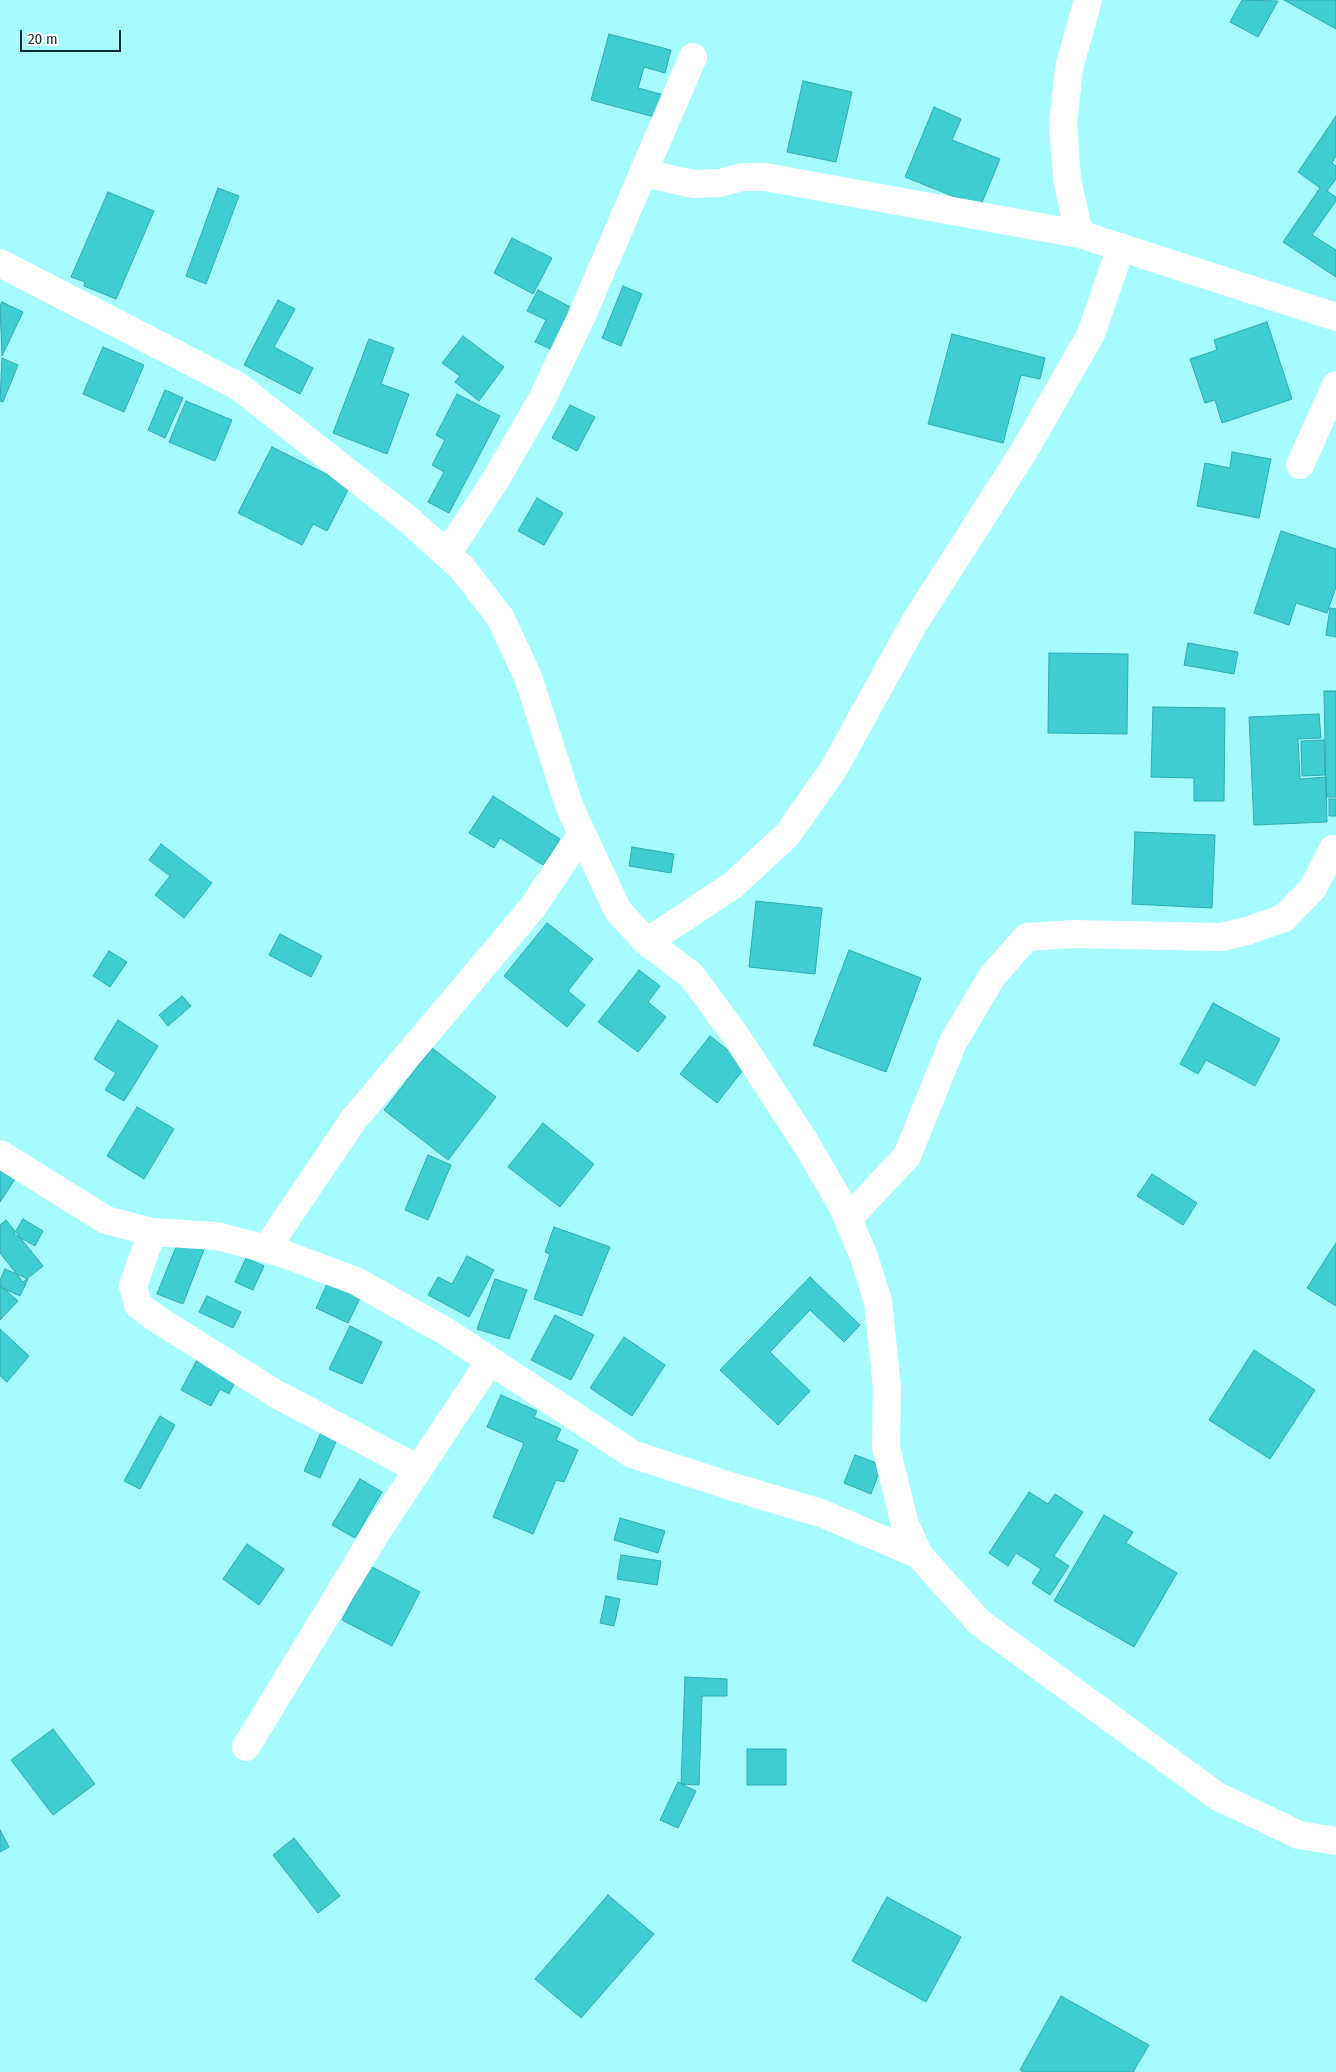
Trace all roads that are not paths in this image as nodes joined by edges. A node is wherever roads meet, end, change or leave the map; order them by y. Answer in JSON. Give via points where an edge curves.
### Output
{"nodes":[{"id":1,"x":1088,"y":0,"type":"edge"},
{"id":2,"x":693,"y":57,"type":"dead end"},
{"id":3,"x":643,"y":173,"type":"junction"},
{"id":4,"x":1079,"y":234,"type":"junction"},
{"id":5,"x":1121,"y":248,"type":"junction"},
{"id":6,"x":0,"y":263,"type":"edge"},
{"id":7,"x":1336,"y":317,"type":"edge"},
{"id":8,"x":1336,"y":385,"type":"edge"},
{"id":9,"x":1300,"y":465,"type":"dead end"},
{"id":10,"x":447,"y":554,"type":"junction"},
{"id":11,"x":582,"y":834,"type":"junction"},
{"id":12,"x":1333,"y":849,"type":"dead end"},
{"id":13,"x":647,"y":942,"type":"junction"},
{"id":14,"x":0,"y":1154,"type":"edge"},
{"id":15,"x":848,"y":1219,"type":"junction"},
{"id":16,"x":152,"y":1232,"type":"junction"},
{"id":17,"x":266,"y":1249,"type":"junction"},
{"id":18,"x":490,"y":1361,"type":"junction"},
{"id":19,"x":418,"y":1469,"type":"junction"},
{"id":20,"x":919,"y":1555,"type":"junction"},
{"id":21,"x":246,"y":1747,"type":"dead end"},
{"id":22,"x":1336,"y":1842,"type":"edge"}],
"edges":[{"from":1,"to":4,"type":"street","via":[[1068,68],[1063,124],[1067,179]]},
{"from":2,"to":3,"type":"street"},
{"from":3,"to":4,"type":"street","via":[[694,184],[765,177]]},
{"from":3,"to":10,"type":"street","via":[[580,320],[541,401]]},
{"from":4,"to":5,"type":"street"},
{"from":5,"to":7,"type":"street"},
{"from":5,"to":13,"type":"street","via":[[1091,334],[1024,451],[913,625],[834,770],[787,835],[733,885]]},
{"from":6,"to":10,"type":"street","via":[[238,386],[410,521]]},
{"from":8,"to":9,"type":"street"},
{"from":10,"to":11,"type":"street","via":[[500,617],[528,677],[570,808]]},
{"from":11,"to":13,"type":"street","via":[[618,911]]},
{"from":11,"to":17,"type":"street","via":[[532,908],[354,1119]]},
{"from":12,"to":15,"type":"street","via":[[1313,888],[1284,918],[1247,931],[1221,938],[1073,934],[1027,937],[993,975],[953,1042],[908,1156]]},
{"from":13,"to":15,"type":"street","via":[[691,975],[734,1033],[805,1142]]},
{"from":14,"to":16,"type":"street","via":[[106,1220]]},
{"from":15,"to":20,"type":"street","via":[[878,1300],[887,1387],[886,1447],[905,1525]]},
{"from":16,"to":17,"type":"street","via":[[217,1236]]},
{"from":16,"to":19,"type":"street","via":[[133,1286],[138,1305],[276,1394]]},
{"from":17,"to":18,"type":"street","via":[[356,1281],[445,1331]]},
{"from":18,"to":19,"type":"street"},
{"from":18,"to":20,"type":"street","via":[[632,1454],[821,1513]]},
{"from":19,"to":21,"type":"street"},
{"from":20,"to":22,"type":"street","via":[[979,1622],[1217,1796],[1298,1835]]}]}
